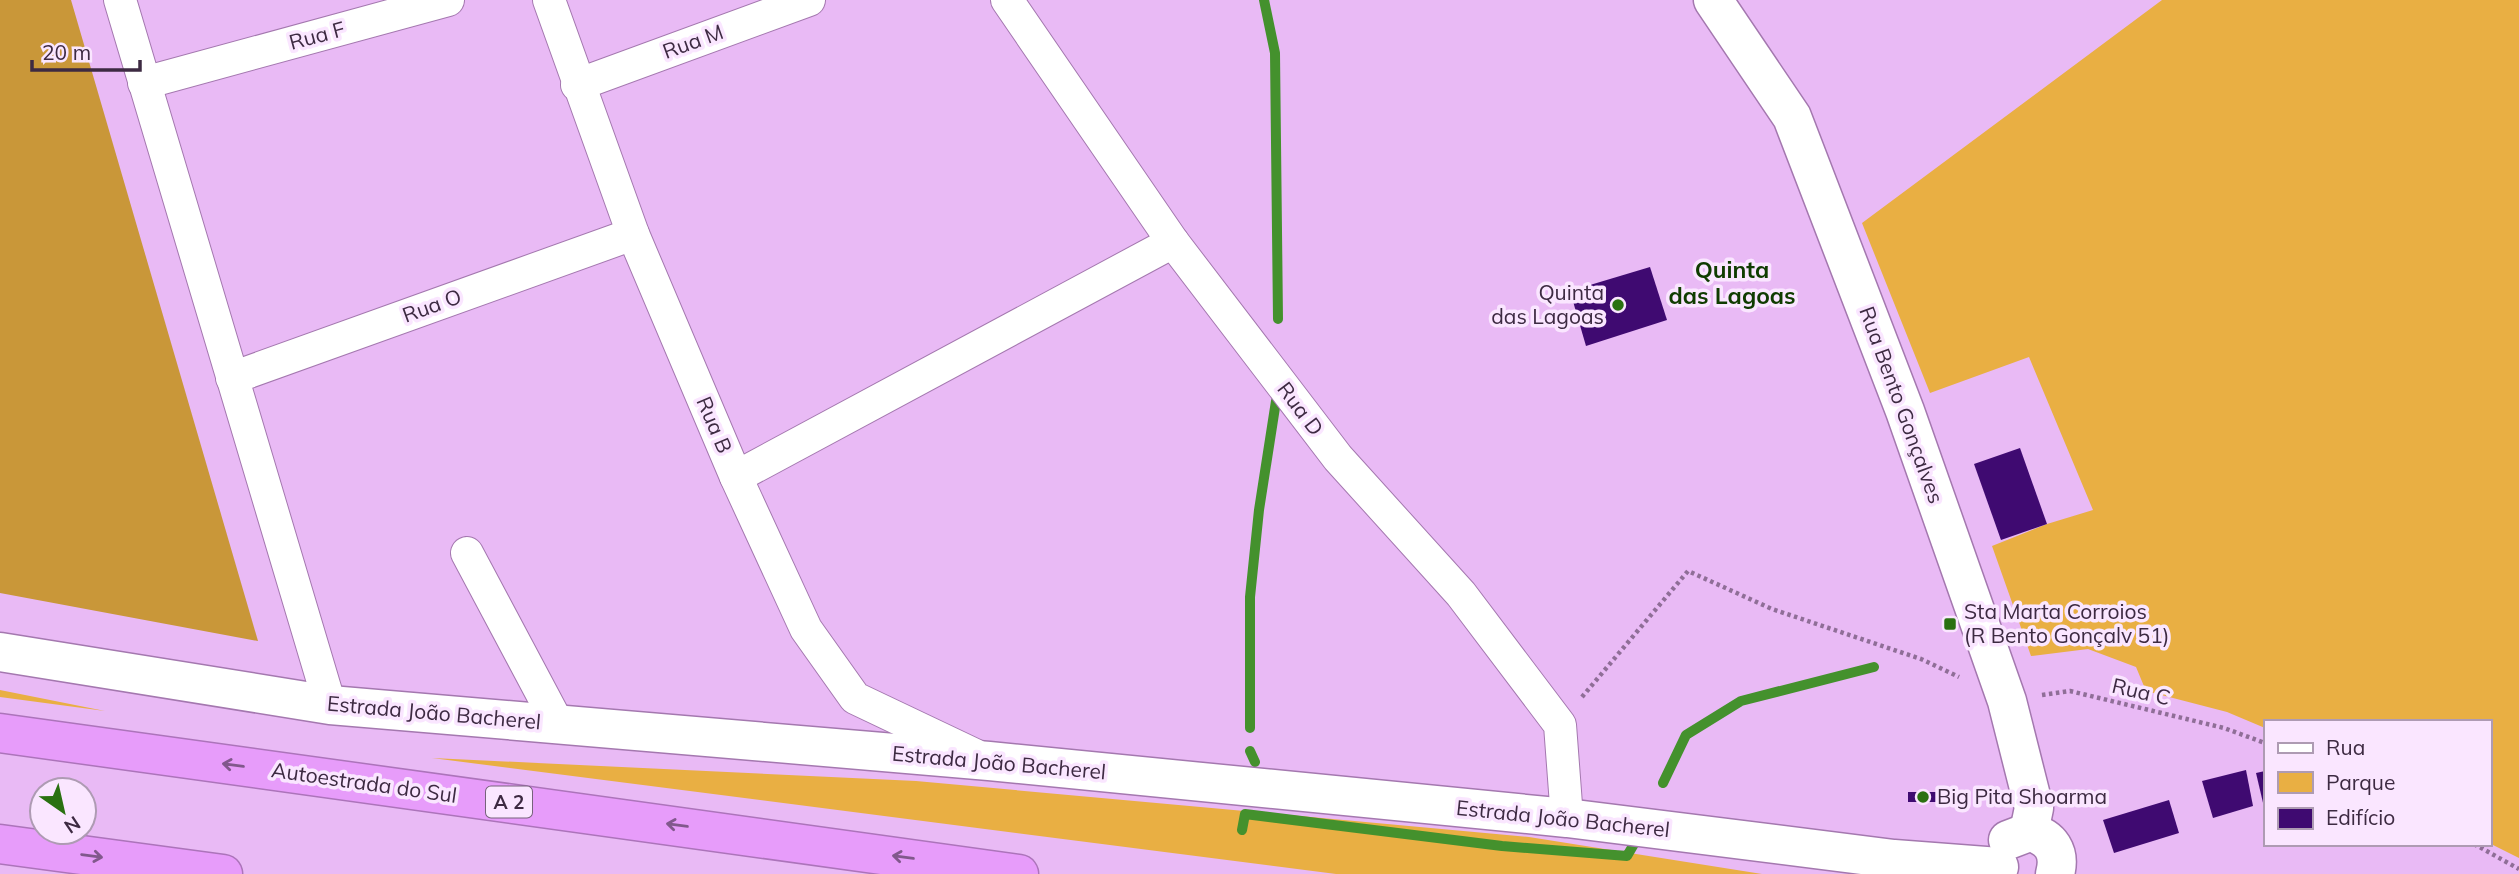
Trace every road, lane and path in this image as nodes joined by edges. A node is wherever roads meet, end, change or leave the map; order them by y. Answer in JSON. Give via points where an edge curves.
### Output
{"nodes":[{"id":1,"x":120,"y":0,"type":"edge"},
{"id":2,"x":448,"y":0,"type":"edge"},
{"id":3,"x":549,"y":0,"type":"edge"},
{"id":4,"x":809,"y":0,"type":"edge"},
{"id":5,"x":1713,"y":0,"type":"edge"},
{"id":6,"x":1012,"y":2,"type":"edge"},
{"id":7,"x":144,"y":83,"type":"junction"},
{"id":8,"x":577,"y":85,"type":"junction"},
{"id":9,"x":633,"y":234,"type":"junction"},
{"id":10,"x":1173,"y":242,"type":"junction"},
{"id":11,"x":232,"y":377,"type":"junction"},
{"id":12,"x":736,"y":477,"type":"junction"},
{"id":13,"x":467,"y":553,"type":"dead end"},
{"id":14,"x":0,"y":652,"type":"edge"},
{"id":15,"x":2007,"y":701,"type":"junction"},
{"id":16,"x":330,"y":705,"type":"junction"},
{"id":17,"x":558,"y":724,"type":"junction"},
{"id":18,"x":1560,"y":724,"type":"junction"},
{"id":19,"x":0,"y":733,"type":"edge"},
{"id":20,"x":2264,"y":743,"type":"edge"},
{"id":21,"x":989,"y":761,"type":"junction"},
{"id":22,"x":1567,"y":818,"type":"junction"},
{"id":23,"x":2029,"y":832,"type":"junction"},
{"id":24,"x":0,"y":844,"type":"edge"},
{"id":25,"x":2478,"y":846,"type":"edge"},
{"id":26,"x":2519,"y":869,"type":"edge"},
{"id":27,"x":2000,"y":871,"type":"edge"},
{"id":28,"x":223,"y":874,"type":"edge"},
{"id":29,"x":1019,"y":874,"type":"edge"},
{"id":30,"x":2056,"y":874,"type":"edge"}],
"edges":[{"from":1,"to":7,"type":"street"},
{"from":2,"to":7,"type":"street","name":"Rua F"},
{"from":3,"to":8,"type":"street","name":"Rua B"},
{"from":4,"to":8,"type":"street","name":"Rua M"},
{"from":5,"to":15,"type":"street","name":"Rua Bento Gonçalves","via":[[1792,117],[1905,411]]},
{"from":6,"to":10,"type":"street","name":"Rua D"},
{"from":7,"to":11,"type":"street"},
{"from":8,"to":9,"type":"street","name":"Rua B"},
{"from":9,"to":11,"type":"street","name":"Rua O"},
{"from":9,"to":12,"type":"street","name":"Rua B"},
{"from":10,"to":12,"type":"street"},
{"from":10,"to":18,"type":"street","name":"Rua D","via":[[1338,458],[1461,594]]},
{"from":11,"to":16,"type":"street"},
{"from":12,"to":21,"type":"street","name":"Rua B","via":[[806,629],[855,698]]},
{"from":13,"to":17,"type":"street"},
{"from":14,"to":16,"type":"street","name":"Estrada João Bacherel"},
{"from":15,"to":18,"type":"path","via":[[1920,659],[1772,609],[1688,570]]},
{"from":15,"to":20,"type":"path","name":"Rua C","via":[[2070,691],[2224,728]]},
{"from":15,"to":23,"type":"street","name":"Rua Bento Gonçalves","via":[[2034,808]]},
{"from":16,"to":17,"type":"street","name":"Estrada João Bacherel"},
{"from":17,"to":21,"type":"street","name":"Estrada João Bacherel"},
{"from":18,"to":22,"type":"street"},
{"from":29,"to":19,"type":"highway","name":"Autoestrada do Sul","number":"A 2","one_way":true},
{"from":21,"to":22,"type":"street","name":"Estrada João Bacherel"},
{"from":22,"to":27,"type":"street","name":"Estrada João Bacherel"},
{"from":23,"to":27,"type":"street","via":[[2006,843]]},
{"from":23,"to":30,"type":"street","via":[[2054,847]]},
{"from":24,"to":28,"type":"highway","one_way":true},
{"from":25,"to":26,"type":"path"}]}
